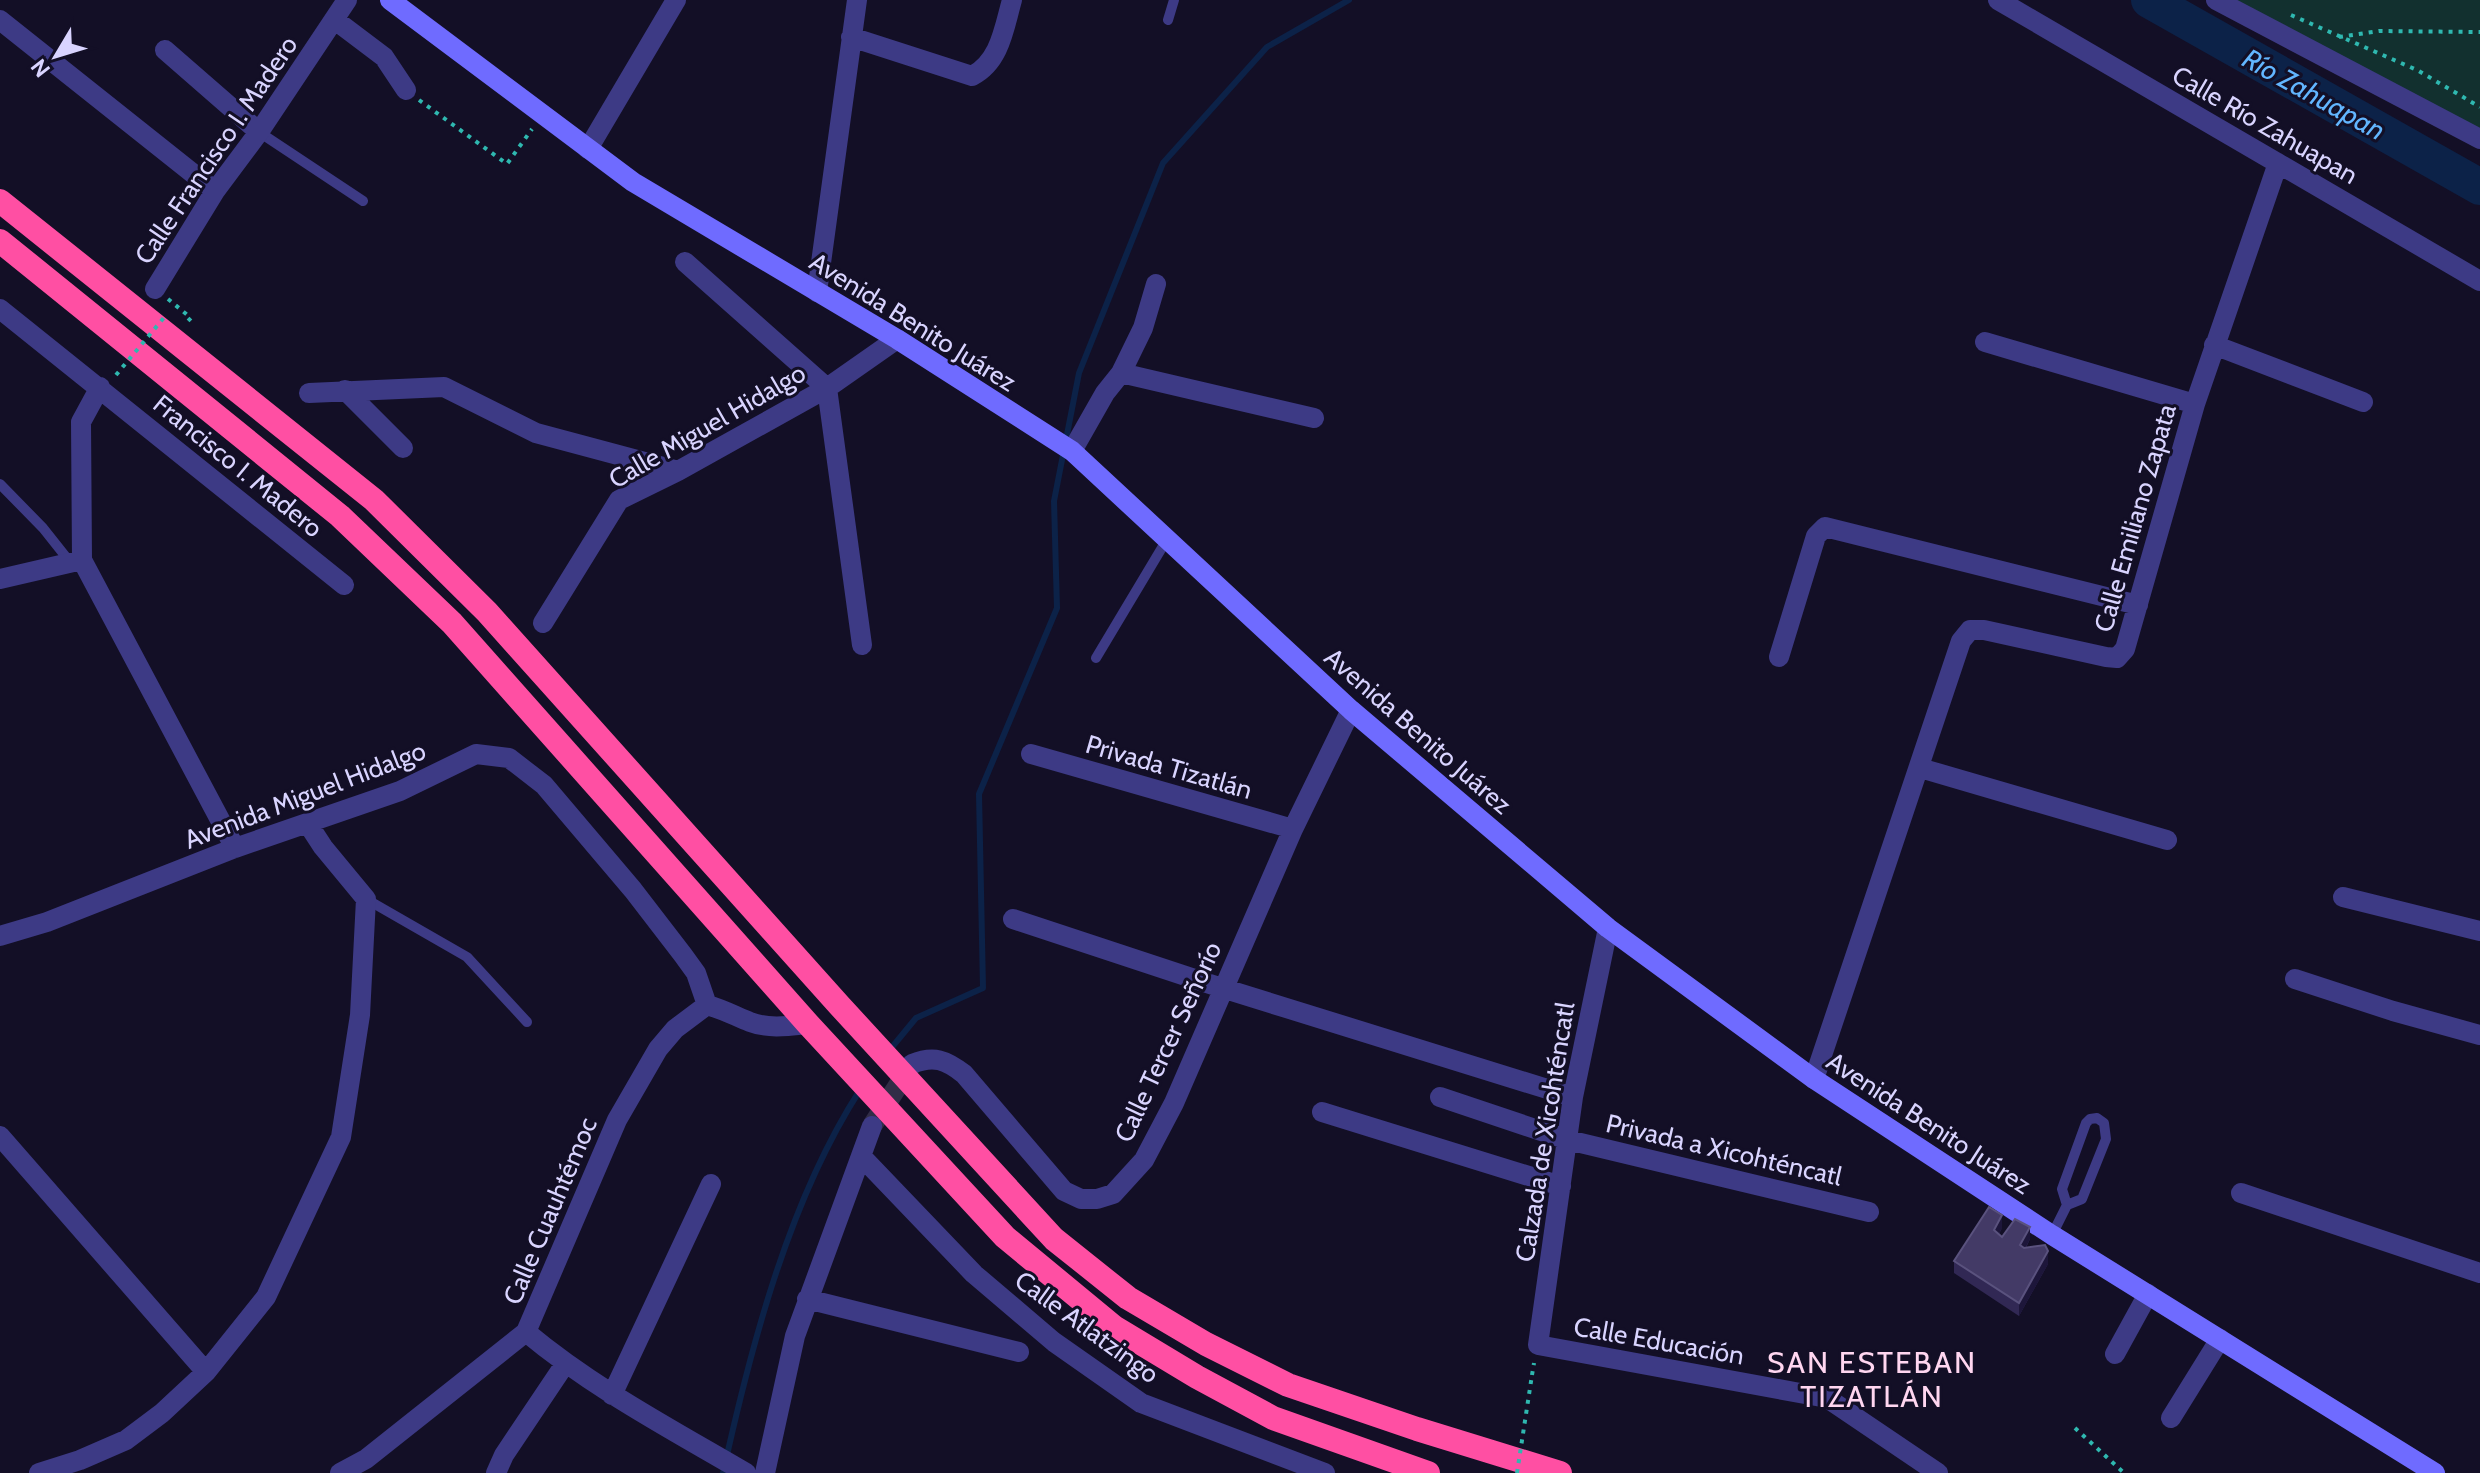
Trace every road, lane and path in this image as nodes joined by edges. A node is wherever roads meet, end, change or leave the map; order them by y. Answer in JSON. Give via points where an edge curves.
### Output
{"nodes":[{"id":1,"x":347,"y":0,"type":"edge"},
{"id":2,"x":390,"y":0,"type":"edge"},
{"id":3,"x":676,"y":0,"type":"edge"},
{"id":4,"x":857,"y":0,"type":"edge"},
{"id":5,"x":1012,"y":0,"type":"edge"},
{"id":6,"x":1174,"y":0,"type":"edge"},
{"id":7,"x":1998,"y":0,"type":"edge"},
{"id":8,"x":2216,"y":0,"type":"edge"},
{"id":9,"x":2286,"y":12,"type":"dead end"},
{"id":10,"x":0,"y":20,"type":"edge"},
{"id":11,"x":335,"y":20,"type":"junction"},
{"id":12,"x":1168,"y":20,"type":"dead end"},
{"id":13,"x":2480,"y":32,"type":"edge"},
{"id":14,"x":851,"y":37,"type":"junction"},
{"id":15,"x":2337,"y":37,"type":"junction"},
{"id":16,"x":165,"y":50,"type":"dead end"},
{"id":17,"x":406,"y":90,"type":"joint"},
{"id":18,"x":2480,"y":107,"type":"edge"},
{"id":19,"x":542,"y":114,"type":"junction"},
{"id":20,"x":259,"y":132,"type":"junction"},
{"id":21,"x":2480,"y":139,"type":"edge"},
{"id":22,"x":588,"y":149,"type":"junction"},
{"id":23,"x":2278,"y":163,"type":"junction"},
{"id":24,"x":215,"y":191,"type":"junction"},
{"id":25,"x":0,"y":201,"type":"edge"},
{"id":26,"x":363,"y":201,"type":"dead end"},
{"id":27,"x":0,"y":241,"type":"edge"},
{"id":28,"x":685,"y":262,"type":"dead end"},
{"id":29,"x":2480,"y":281,"type":"edge"},
{"id":30,"x":1156,"y":284,"type":"dead end"},
{"id":31,"x":155,"y":289,"type":"dead end"},
{"id":32,"x":817,"y":292,"type":"junction"},
{"id":33,"x":0,"y":309,"type":"edge"},
{"id":34,"x":167,"y":314,"type":"dead end"},
{"id":35,"x":897,"y":339,"type":"junction"},
{"id":36,"x":1985,"y":342,"type":"dead end"},
{"id":37,"x":2214,"y":345,"type":"junction"},
{"id":38,"x":1121,"y":373,"type":"junction"},
{"id":39,"x":108,"y":381,"type":"junction"},
{"id":40,"x":827,"y":388,"type":"junction"},
{"id":41,"x":345,"y":390,"type":"junction"},
{"id":42,"x":309,"y":393,"type":"dead end"},
{"id":43,"x":2363,"y":402,"type":"dead end"},
{"id":44,"x":2195,"y":404,"type":"junction"},
{"id":45,"x":1314,"y":418,"type":"dead end"},
{"id":46,"x":403,"y":448,"type":"dead end"},
{"id":47,"x":1072,"y":451,"type":"junction"},
{"id":48,"x":678,"y":471,"type":"junction"},
{"id":49,"x":0,"y":484,"type":"edge"},
{"id":50,"x":1166,"y":541,"type":"junction"},
{"id":51,"x":76,"y":561,"type":"junction"},
{"id":52,"x":0,"y":579,"type":"edge"},
{"id":53,"x":344,"y":585,"type":"dead end"},
{"id":54,"x":2138,"y":605,"type":"junction"},
{"id":55,"x":543,"y":623,"type":"dead end"},
{"id":56,"x":862,"y":645,"type":"dead end"},
{"id":57,"x":1779,"y":657,"type":"dead end"},
{"id":58,"x":1096,"y":658,"type":"dead end"},
{"id":59,"x":1351,"y":710,"type":"junction"},
{"id":60,"x":1031,"y":754,"type":"dead end"},
{"id":61,"x":1920,"y":768,"type":"junction"},
{"id":62,"x":308,"y":824,"type":"junction"},
{"id":63,"x":1293,"y":829,"type":"junction"},
{"id":64,"x":2167,"y":840,"type":"dead end"},
{"id":65,"x":235,"y":848,"type":"junction"},
{"id":66,"x":2343,"y":897,"type":"dead end"},
{"id":67,"x":366,"y":899,"type":"junction"},
{"id":68,"x":1013,"y":919,"type":"dead end"},
{"id":69,"x":1608,"y":928,"type":"junction"},
{"id":70,"x":2480,"y":931,"type":"edge"},
{"id":71,"x":0,"y":936,"type":"edge"},
{"id":72,"x":2295,"y":979,"type":"dead end"},
{"id":73,"x":1222,"y":988,"type":"junction"},
{"id":74,"x":707,"y":1005,"type":"junction"},
{"id":75,"x":527,"y":1022,"type":"dead end"},
{"id":76,"x":808,"y":1024,"type":"junction"},
{"id":77,"x":2480,"y":1035,"type":"edge"},
{"id":78,"x":912,"y":1064,"type":"dead end"},
{"id":79,"x":1814,"y":1079,"type":"junction"},
{"id":80,"x":1440,"y":1097,"type":"dead end"},
{"id":81,"x":1573,"y":1097,"type":"junction"},
{"id":82,"x":1322,"y":1112,"type":"dead end"},
{"id":83,"x":872,"y":1126,"type":"tunnel mouth"},
{"id":84,"x":0,"y":1136,"type":"edge"},
{"id":85,"x":1568,"y":1140,"type":"junction"},
{"id":86,"x":861,"y":1156,"type":"junction"},
{"id":87,"x":711,"y":1184,"type":"dead end"},
{"id":88,"x":1561,"y":1186,"type":"junction"},
{"id":89,"x":2241,"y":1193,"type":"dead end"},
{"id":90,"x":2067,"y":1205,"type":"junction"},
{"id":91,"x":1869,"y":1212,"type":"dead end"},
{"id":92,"x":2052,"y":1235,"type":"junction"},
{"id":93,"x":2480,"y":1273,"type":"edge"},
{"id":94,"x":2148,"y":1294,"type":"junction"},
{"id":95,"x":807,"y":1299,"type":"junction"},
{"id":96,"x":526,"y":1332,"type":"junction"},
{"id":97,"x":2220,"y":1339,"type":"junction"},
{"id":98,"x":1538,"y":1345,"type":"joint"},
{"id":99,"x":1019,"y":1352,"type":"dead end"},
{"id":100,"x":2115,"y":1354,"type":"dead end"},
{"id":101,"x":565,"y":1364,"type":"junction"},
{"id":102,"x":206,"y":1372,"type":"junction"},
{"id":103,"x":1532,"y":1375,"type":"dead end"},
{"id":104,"x":612,"y":1395,"type":"junction"},
{"id":105,"x":2171,"y":1418,"type":"dead end"},
{"id":106,"x":2075,"y":1428,"type":"dead end"},
{"id":107,"x":80,"y":1460,"type":"junction"},
{"id":108,"x":39,"y":1473,"type":"edge"},
{"id":109,"x":63,"y":1473,"type":"edge"},
{"id":110,"x":340,"y":1473,"type":"edge"},
{"id":111,"x":496,"y":1473,"type":"edge"},
{"id":112,"x":746,"y":1473,"type":"edge"},
{"id":113,"x":765,"y":1473,"type":"edge"},
{"id":114,"x":1325,"y":1473,"type":"edge"},
{"id":115,"x":1428,"y":1473,"type":"edge"},
{"id":116,"x":1517,"y":1473,"type":"edge"},
{"id":117,"x":1560,"y":1473,"type":"edge"},
{"id":118,"x":1938,"y":1473,"type":"edge"},
{"id":119,"x":2124,"y":1473,"type":"edge"},
{"id":120,"x":2435,"y":1473,"type":"edge"}],
"edges":[{"from":1,"to":11,"type":"street","name":"Calle Francisco I. Madero"},
{"from":2,"to":19,"type":"main road","name":"Avenida Benito Juárez"},
{"from":3,"to":22,"type":"street"},
{"from":4,"to":14,"type":"street"},
{"from":5,"to":14,"type":"street","via":[[998,48],[987,68],[972,76]]},
{"from":6,"to":12,"type":"lane"},
{"from":7,"to":23,"type":"street","name":"Calle Río Zahuapan"},
{"from":8,"to":21,"type":"street"},
{"from":9,"to":15,"type":"path"},
{"from":10,"to":24,"type":"street"},
{"from":11,"to":17,"type":"street","via":[[384,57]]},
{"from":11,"to":20,"type":"street","name":"Calle Francisco I. Madero"},
{"from":13,"to":15,"type":"path","via":[[2379,31]]},
{"from":14,"to":32,"type":"street"},
{"from":15,"to":18,"type":"path","via":[[2417,70]]},
{"from":16,"to":20,"type":"street"},
{"from":17,"to":19,"type":"path","via":[[507,164]]},
{"from":19,"to":22,"type":"main road","name":"Avenida Benito Juárez"},
{"from":20,"to":24,"type":"street","name":"Calle Francisco I. Madero"},
{"from":20,"to":26,"type":"lane"},
{"from":22,"to":32,"type":"main road","name":"Avenida Benito Juárez","via":[[633,182]]},
{"from":23,"to":29,"type":"street","name":"Calle Río Zahuapan"},
{"from":23,"to":37,"type":"street","name":"Calle Emiliano Zapata"},
{"from":24,"to":31,"type":"street","name":"Calle Francisco I. Madero"},
{"from":25,"to":117,"type":"highway","via":[[374,500],[487,612],[1054,1239],[1128,1298],[1288,1385]]},
{"from":27,"to":76,"type":"highway","via":[[340,516],[452,623]]},
{"from":28,"to":40,"type":"street"},
{"from":30,"to":38,"type":"street","via":[[1143,328]]},
{"from":32,"to":35,"type":"main road","name":"Avenida Benito Juárez"},
{"from":33,"to":39,"type":"street","name":"Francisco I. Madero"},
{"from":34,"to":39,"type":"path","bridge":true},
{"from":35,"to":40,"type":"street","name":"Calle Miguel Hidalgo"},
{"from":35,"to":47,"type":"main road","name":"Avenida Benito Juárez"},
{"from":36,"to":44,"type":"street"},
{"from":37,"to":43,"type":"street"},
{"from":37,"to":44,"type":"street","name":"Calle Emiliano Zapata"},
{"from":38,"to":45,"type":"street"},
{"from":38,"to":47,"type":"street"},
{"from":39,"to":51,"type":"street","via":[[81,422]]},
{"from":39,"to":53,"type":"street","name":"Francisco I. Madero"},
{"from":40,"to":48,"type":"street","name":"Calle Miguel Hidalgo"},
{"from":40,"to":56,"type":"street"},
{"from":41,"to":42,"type":"street"},
{"from":41,"to":46,"type":"street"},
{"from":41,"to":48,"type":"street","via":[[444,387],[536,433]]},
{"from":44,"to":54,"type":"street","name":"Calle Emiliano Zapata"},
{"from":47,"to":50,"type":"main road","name":"Avenida Benito Juárez"},
{"from":48,"to":55,"type":"street","name":"Calle Miguel Hidalgo","via":[[619,500]]},
{"from":49,"to":51,"type":"lane"},
{"from":50,"to":58,"type":"lane"},
{"from":50,"to":59,"type":"main road","name":"Avenida Benito Juárez"},
{"from":51,"to":52,"type":"street"},
{"from":51,"to":65,"type":"street"},
{"from":54,"to":57,"type":"street","via":[[1825,527],[1816,536]]},
{"from":54,"to":61,"type":"street","name":"Calle Emiliano Zapata","via":[[2125,649],[2117,658],[1970,630],[1961,641]]},
{"from":59,"to":63,"type":"street","name":"Calle Tercer Señorío"},
{"from":59,"to":69,"type":"main road","name":"Avenida Benito Juárez"},
{"from":60,"to":63,"type":"street","name":"Privada Tizatlán"},
{"from":61,"to":64,"type":"street"},
{"from":61,"to":79,"type":"street","name":"Calle Emiliano Zapata"},
{"from":62,"to":65,"type":"street","name":"Avenida Miguel Hidalgo"},
{"from":62,"to":67,"type":"street"},
{"from":62,"to":74,"type":"street","name":"Avenida Miguel Hidalgo","via":[[400,791],[476,754],[509,758],[544,785],[633,890],[696,973]]},
{"from":63,"to":73,"type":"street","name":"Calle Tercer Señorío"},
{"from":65,"to":71,"type":"street","name":"Avenida Miguel Hidalgo"},
{"from":66,"to":70,"type":"street"},
{"from":67,"to":75,"type":"lane","via":[[467,957]]},
{"from":67,"to":102,"type":"street","via":[[360,1015],[341,1137],[266,1297]]},
{"from":68,"to":73,"type":"street"},
{"from":69,"to":79,"type":"main road","name":"Avenida Benito Juárez"},
{"from":69,"to":81,"type":"street","name":"Calzada de Xicohténcatl"},
{"from":72,"to":77,"type":"street"},
{"from":73,"to":78,"type":"street","name":"Calle Tercer Señorío","via":[[1144,1160],[1113,1194],[1097,1199],[1064,1191],[949,1063],[925,1058]]},
{"from":73,"to":81,"type":"street"},
{"from":74,"to":76,"type":"street","via":[[752,1023]]},
{"from":74,"to":96,"type":"street","name":"Calle Cuauhtémoc","via":[[658,1049],[617,1120]]},
{"from":76,"to":115,"type":"highway","via":[[1005,1237],[1114,1327],[1273,1418]]},
{"from":79,"to":92,"type":"main road","name":"Avenida Benito Juárez"},
{"from":80,"to":85,"type":"street","name":"Privada a Xicohténcatl"},
{"from":81,"to":85,"type":"street","name":"Calzada de Xicohténcatl"},
{"from":82,"to":88,"type":"street"},
{"from":83,"to":86,"type":"street"},
{"from":84,"to":102,"type":"street"},
{"from":85,"to":88,"type":"street","name":"Calzada de Xicohténcatl"},
{"from":85,"to":91,"type":"street","name":"Privada a Xicohténcatl"},
{"from":86,"to":95,"type":"street"},
{"from":86,"to":114,"type":"street","name":"Calle Atlatzingo","via":[[974,1274],[1054,1342],[1141,1403]]},
{"from":87,"to":104,"type":"street"},
{"from":88,"to":98,"type":"street","name":"Calzada de Xicohténcatl"},
{"from":89,"to":93,"type":"street"},
{"from":90,"to":90,"type":"lane","via":[[2082,1199],[2106,1139],[2104,1123],[2097,1118],[2086,1123],[2062,1189]]},
{"from":90,"to":92,"type":"lane"},
{"from":92,"to":94,"type":"main road","name":"Avenida Benito Juárez"},
{"from":94,"to":97,"type":"main road","name":"Avenida Benito Juárez"},
{"from":94,"to":100,"type":"street"},
{"from":95,"to":99,"type":"street"},
{"from":95,"to":113,"type":"street"},
{"from":96,"to":101,"type":"street"},
{"from":96,"to":110,"type":"street","name":"Calle Cuauhtémoc","via":[[366,1459]]},
{"from":97,"to":105,"type":"street"},
{"from":97,"to":120,"type":"main road","name":"Avenida Benito Juárez"},
{"from":98,"to":118,"type":"street","name":"Calle Educación","via":[[1827,1398]]},
{"from":101,"to":104,"type":"street"},
{"from":101,"to":111,"type":"street"},
{"from":102,"to":107,"type":"street","via":[[126,1440]]},
{"from":103,"to":116,"type":"path","bridge":true},
{"from":104,"to":112,"type":"street"},
{"from":106,"to":119,"type":"path"},
{"from":107,"to":108,"type":"street"},
{"from":107,"to":109,"type":"street"}]}
